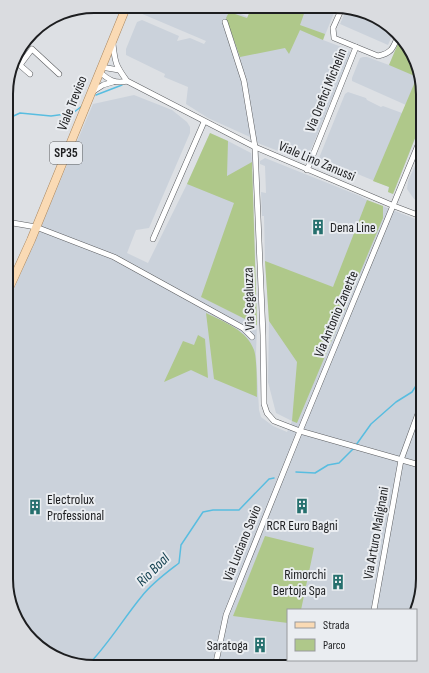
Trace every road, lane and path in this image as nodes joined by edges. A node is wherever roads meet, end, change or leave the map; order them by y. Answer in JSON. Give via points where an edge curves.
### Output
{"nodes":[{"id":1,"x":123,"y":13,"type":"edge"},
{"id":2,"x":340,"y":13,"type":"edge"},
{"id":3,"x":225,"y":22,"type":"dead end"},
{"id":4,"x":112,"y":40,"type":"junction"},
{"id":5,"x":396,"y":41,"type":"edge"},
{"id":6,"x":356,"y":47,"type":"junction"},
{"id":7,"x":20,"y":65,"type":"joint"},
{"id":8,"x":100,"y":69,"type":"junction"},
{"id":9,"x":118,"y":70,"type":"junction"},
{"id":10,"x":30,"y":74,"type":"dead end"},
{"id":11,"x":59,"y":74,"type":"dead end"},
{"id":12,"x":127,"y":81,"type":"junction"},
{"id":13,"x":113,"y":82,"type":"junction"},
{"id":14,"x":90,"y":93,"type":"junction"},
{"id":15,"x":204,"y":122,"type":"junction"},
{"id":16,"x":255,"y":148,"type":"junction"},
{"id":17,"x":416,"y":151,"type":"edge"},
{"id":18,"x":308,"y":170,"type":"junction"},
{"id":19,"x":394,"y":206,"type":"junction"},
{"id":20,"x":416,"y":214,"type":"edge"},
{"id":21,"x":13,"y":223,"type":"edge"},
{"id":22,"x":36,"y":227,"type":"junction"},
{"id":23,"x":153,"y":239,"type":"dead end"},
{"id":24,"x":13,"y":279,"type":"edge"},
{"id":25,"x":252,"y":337,"type":"dead end"},
{"id":26,"x":416,"y":418,"type":"edge"},
{"id":27,"x":300,"y":431,"type":"junction"},
{"id":28,"x":400,"y":460,"type":"junction"},
{"id":29,"x":416,"y":464,"type":"edge"},
{"id":30,"x":374,"y":609,"type":"edge"},
{"id":31,"x":216,"y":660,"type":"edge"}],
"edges":[{"from":1,"to":4,"type":"main road","name":"Viale Treviso","number":"SP35"},
{"from":2,"to":6,"type":"street","via":[[333,28],[334,38]]},
{"from":3,"to":16,"type":"street","name":"Via Segaluzza","via":[[244,81]]},
{"from":4,"to":8,"type":"main road","name":"Viale Treviso","number":"SP35"},
{"from":4,"to":9,"type":"street","name":"Viale Lino Zanussi"},
{"from":5,"to":6,"type":"street","name":"Via Orefici Michelin","via":[[386,55],[378,56]]},
{"from":6,"to":18,"type":"street","name":"Via Orefici Michelin"},
{"from":7,"to":10,"type":"street"},
{"from":7,"to":11,"type":"street","via":[[32,49]]},
{"from":8,"to":9,"type":"street"},
{"from":8,"to":13,"type":"street"},
{"from":8,"to":14,"type":"main road","name":"Viale Treviso","number":"SP35"},
{"from":9,"to":12,"type":"street","name":"Viale Lino Zanussi"},
{"from":12,"to":13,"type":"street"},
{"from":12,"to":15,"type":"street","name":"Viale Lino Zanussi"},
{"from":13,"to":14,"type":"street"},
{"from":14,"to":22,"type":"main road","name":"Viale Treviso","number":"SP35"},
{"from":15,"to":16,"type":"street","name":"Viale Lino Zanussi"},
{"from":15,"to":23,"type":"street"},
{"from":16,"to":18,"type":"street","name":"Viale Lino Zanussi"},
{"from":16,"to":27,"type":"street","name":"Via Segaluzza","via":[[264,404],[274,421]]},
{"from":17,"to":19,"type":"street","name":"Via Antonio Zanette"},
{"from":18,"to":19,"type":"street","name":"Viale Lino Zanussi"},
{"from":19,"to":20,"type":"street","name":"Viale Lino Zanussi"},
{"from":19,"to":27,"type":"street","name":"Via Antonio Zanette"},
{"from":21,"to":22,"type":"street"},
{"from":22,"to":24,"type":"main road","name":"Viale Treviso","number":"SP35"},
{"from":22,"to":25,"type":"street","via":[[114,257],[243,328]]},
{"from":26,"to":28,"type":"street","name":"Via Arturo Malignani"},
{"from":27,"to":28,"type":"street","name":"Via Segaluzza"},
{"from":27,"to":31,"type":"street","name":"Via Luciano Savio","via":[[226,615]]},
{"from":28,"to":29,"type":"street","name":"Via Segaluzza"},
{"from":28,"to":30,"type":"street","name":"Via Arturo Malignani"}]}
